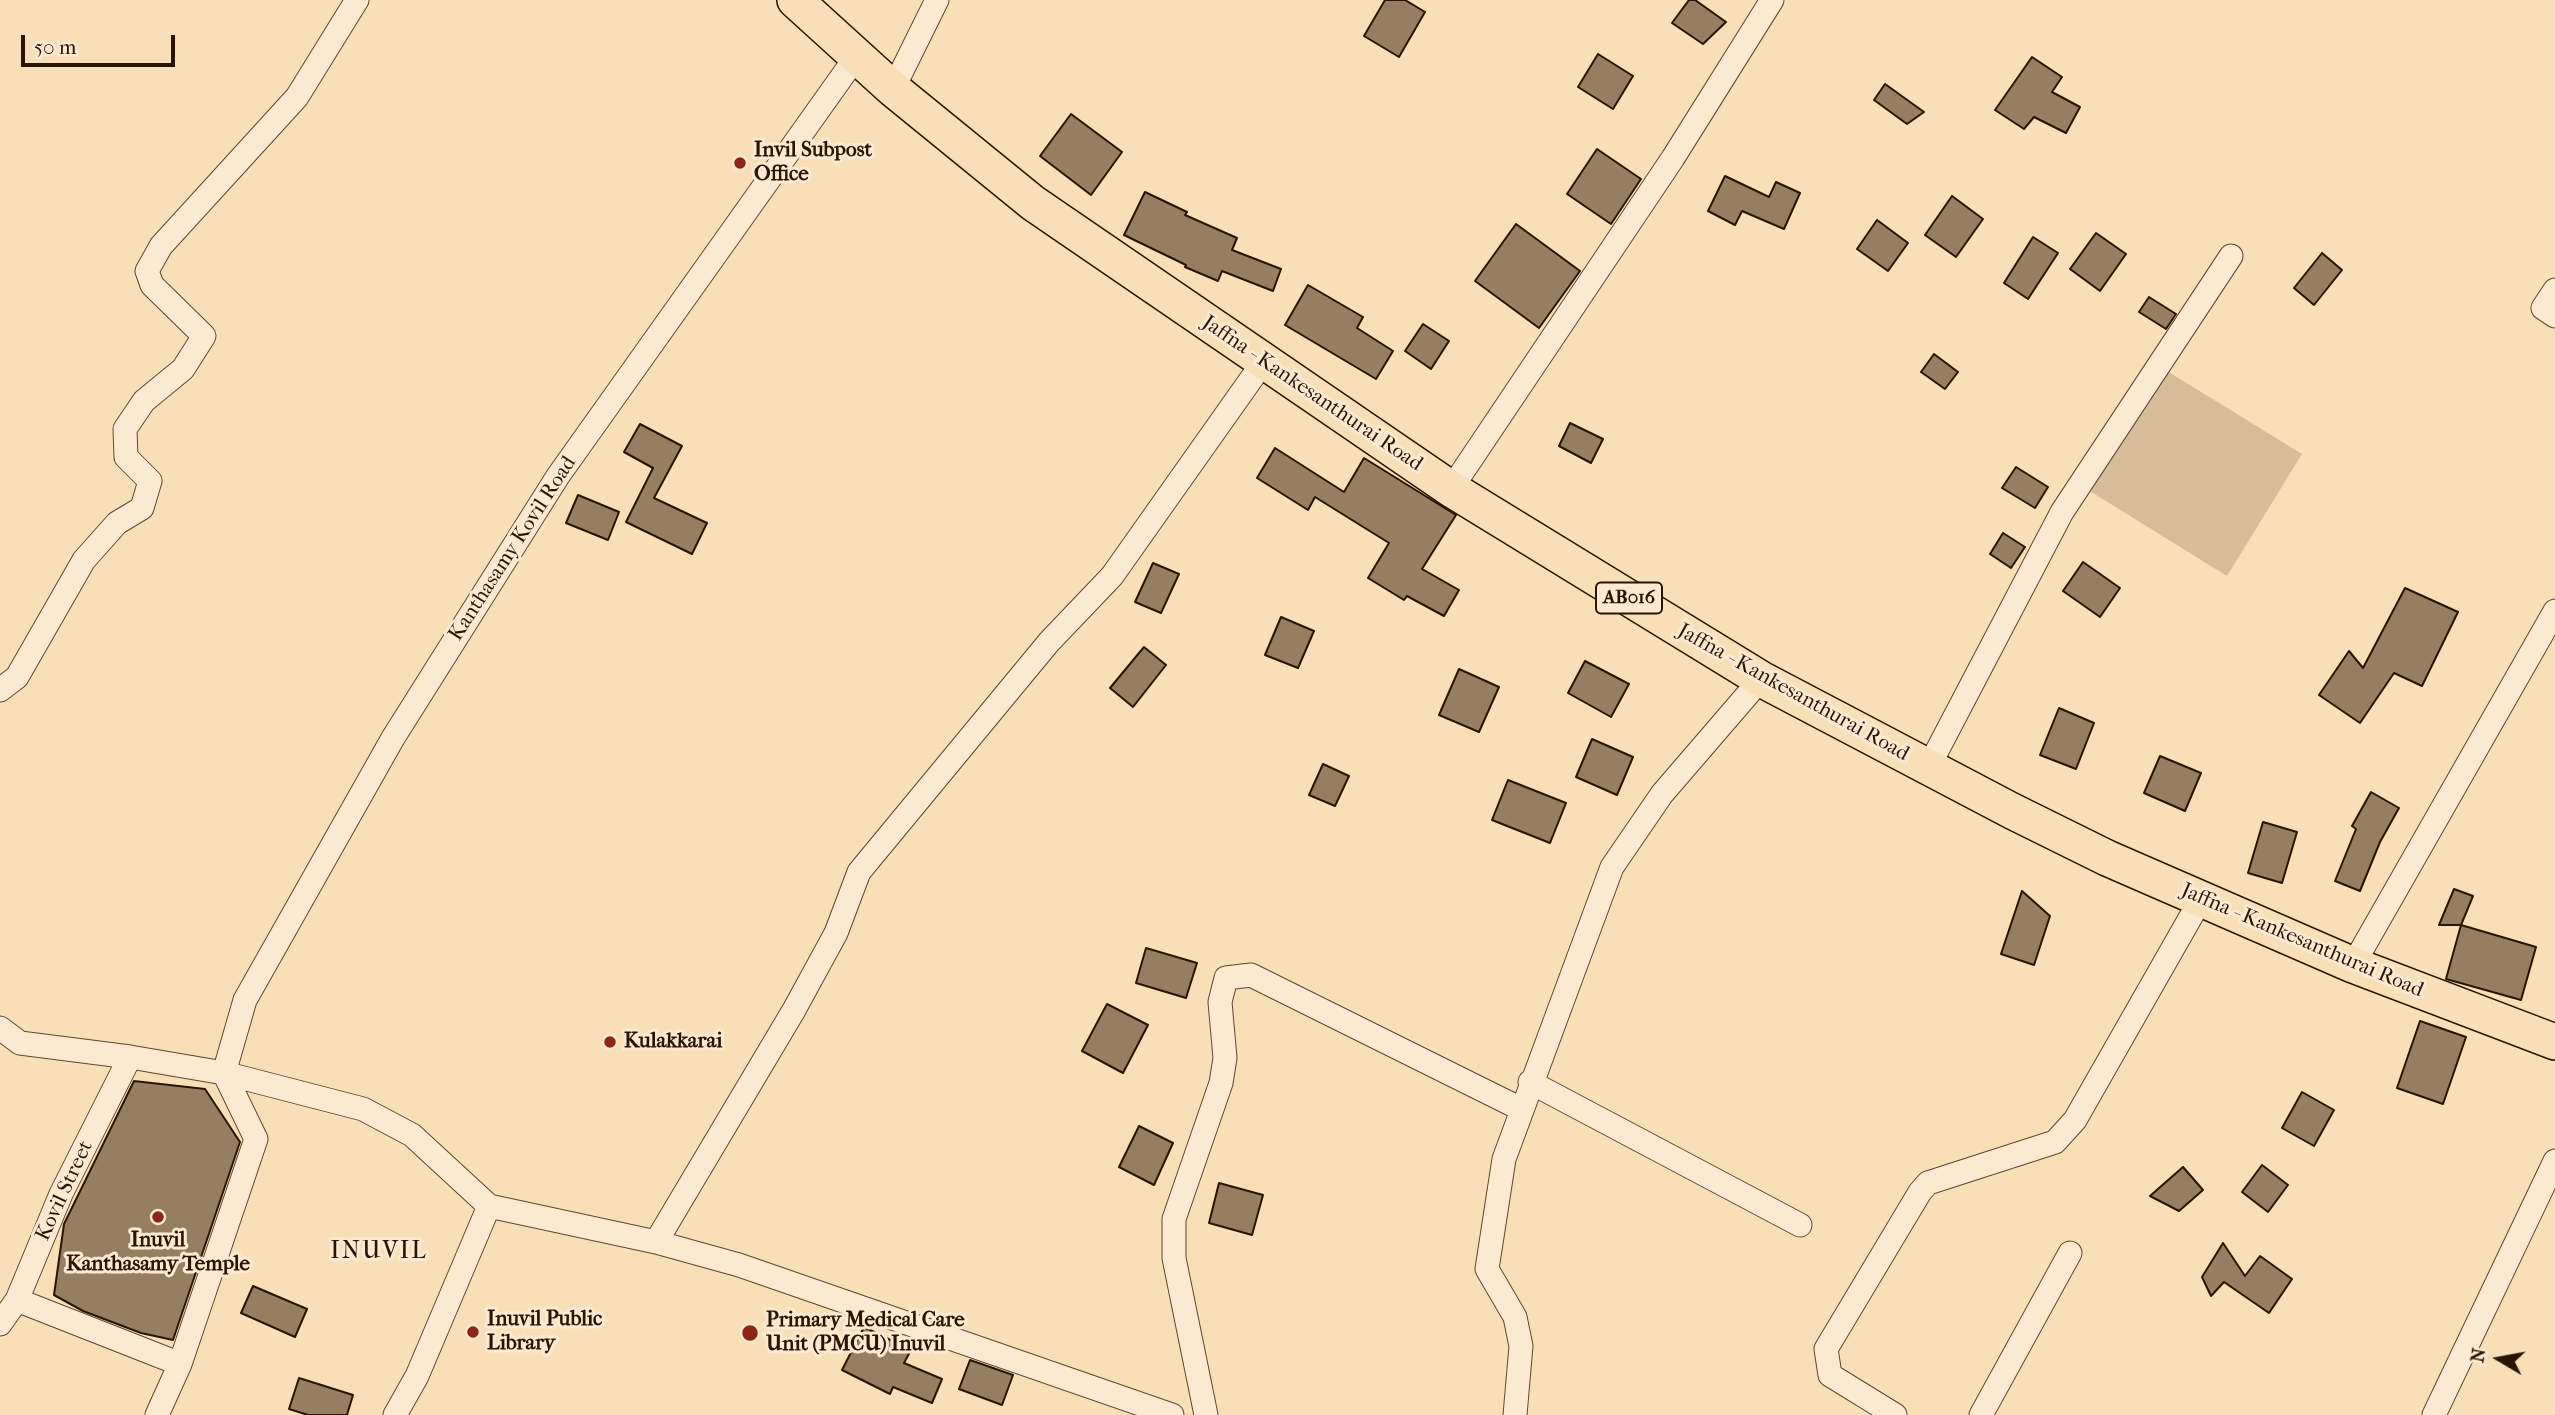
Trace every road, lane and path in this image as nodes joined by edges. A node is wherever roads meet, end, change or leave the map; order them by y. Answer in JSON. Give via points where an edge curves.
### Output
{"nodes":[{"id":1,"x":356,"y":0,"type":"edge"},
{"id":2,"x":795,"y":0,"type":"edge"},
{"id":3,"x":937,"y":0,"type":"edge"},
{"id":4,"x":1772,"y":0,"type":"edge"},
{"id":5,"x":856,"y":57,"type":"junction"},
{"id":6,"x":893,"y":89,"type":"junction"},
{"id":7,"x":2231,"y":256,"type":"dead end"},
{"id":8,"x":2555,"y":289,"type":"edge"},
{"id":9,"x":2555,"y":316,"type":"edge"},
{"id":10,"x":1264,"y":361,"type":"junction"},
{"id":11,"x":1451,"y":489,"type":"junction"},
{"id":12,"x":2555,"y":611,"type":"edge"},
{"id":13,"x":1761,"y":679,"type":"junction"},
{"id":14,"x":0,"y":690,"type":"edge"},
{"id":15,"x":1928,"y":768,"type":"junction"},
{"id":16,"x":2201,"y":899,"type":"junction"},
{"id":17,"x":2353,"y":965,"type":"junction"},
{"id":18,"x":0,"y":1028,"type":"edge"},
{"id":19,"x":2555,"y":1042,"type":"edge"},
{"id":20,"x":130,"y":1057,"type":"junction"},
{"id":21,"x":223,"y":1073,"type":"junction"},
{"id":22,"x":1530,"y":1082,"type":"junction"},
{"id":23,"x":1521,"y":1109,"type":"junction"},
{"id":24,"x":2555,"y":1161,"type":"edge"},
{"id":25,"x":489,"y":1206,"type":"junction"},
{"id":26,"x":1800,"y":1225,"type":"dead end"},
{"id":27,"x":656,"y":1242,"type":"junction"},
{"id":28,"x":2070,"y":1253,"type":"dead end"},
{"id":29,"x":17,"y":1300,"type":"junction"},
{"id":30,"x":0,"y":1324,"type":"edge"},
{"id":31,"x":180,"y":1364,"type":"junction"},
{"id":32,"x":157,"y":1415,"type":"edge"},
{"id":33,"x":395,"y":1415,"type":"edge"},
{"id":34,"x":1172,"y":1415,"type":"edge"},
{"id":35,"x":1206,"y":1415,"type":"edge"},
{"id":36,"x":1515,"y":1415,"type":"edge"},
{"id":37,"x":1895,"y":1415,"type":"edge"},
{"id":38,"x":1981,"y":1415,"type":"edge"},
{"id":39,"x":2434,"y":1415,"type":"edge"}],
"edges":[{"from":1,"to":14,"type":"street","via":[[297,97],[161,246],[147,271],[152,285],[204,337],[183,369],[144,401],[125,429],[125,457],[150,481],[142,508],[117,523],[85,560],[17,677]]},
{"from":2,"to":5,"type":"main road","name":"Jaffna - Kankesanthurai Road","number":"AB016"},
{"from":3,"to":6,"type":"street"},
{"from":4,"to":11,"type":"street","via":[[1673,158]]},
{"from":5,"to":6,"type":"main road","name":"Jaffna - Kankesanthurai Road","number":"AB016"},
{"from":5,"to":21,"type":"street","name":"Kanthasamy Kovil Road","via":[[558,476],[393,737],[245,999]]},
{"from":6,"to":10,"type":"main road","name":"Jaffna - Kankesanthurai Road","number":"AB016","via":[[1033,203]]},
{"from":7,"to":15,"type":"street","via":[[2062,512]]},
{"from":8,"to":9,"type":"street","via":[[2543,308]]},
{"from":10,"to":11,"type":"main road","name":"Jaffna - Kankesanthurai Road","number":"AB016"},
{"from":10,"to":27,"type":"street","via":[[1112,576],[1049,642],[859,872],[836,933],[794,1010]]},
{"from":11,"to":13,"type":"main road","name":"Jaffna - Kankesanthurai Road","number":"AB016"},
{"from":12,"to":17,"type":"street"},
{"from":13,"to":15,"type":"main road","name":"Jaffna - Kankesanthurai Road","number":"AB016"},
{"from":13,"to":22,"type":"street","via":[[1662,794],[1612,866]]},
{"from":15,"to":16,"type":"main road","name":"Jaffna - Kankesanthurai Road","number":"AB016","via":[[2107,858]]},
{"from":16,"to":17,"type":"main road","name":"Jaffna - Kankesanthurai Road","number":"AB016"},
{"from":16,"to":37,"type":"street","via":[[2075,1120],[2054,1142],[1928,1183],[1826,1349],[1830,1375]]},
{"from":17,"to":19,"type":"main road","name":"Jaffna - Kankesanthurai Road","number":"AB016"},
{"from":18,"to":20,"type":"street","via":[[20,1043]]},
{"from":20,"to":21,"type":"street"},
{"from":20,"to":29,"type":"street","name":"Kovil Street","via":[[61,1194]]},
{"from":21,"to":25,"type":"street","via":[[363,1110],[412,1135]]},
{"from":21,"to":31,"type":"street","via":[[256,1139]]},
{"from":22,"to":23,"type":"street"},
{"from":22,"to":26,"type":"street"},
{"from":23,"to":35,"type":"street","via":[[1251,975],[1226,978],[1220,1002],[1225,1058],[1221,1083],[1174,1220],[1174,1258]]},
{"from":23,"to":36,"type":"street","via":[[1503,1159],[1487,1269],[1515,1317],[1521,1346]]},
{"from":24,"to":39,"type":"street"},
{"from":25,"to":27,"type":"street"},
{"from":25,"to":33,"type":"street","via":[[417,1376]]},
{"from":27,"to":34,"type":"street","via":[[739,1265]]},
{"from":28,"to":38,"type":"street"},
{"from":29,"to":30,"type":"street","name":"Kovil Street"},
{"from":29,"to":31,"type":"street"},
{"from":31,"to":32,"type":"street"}]}
